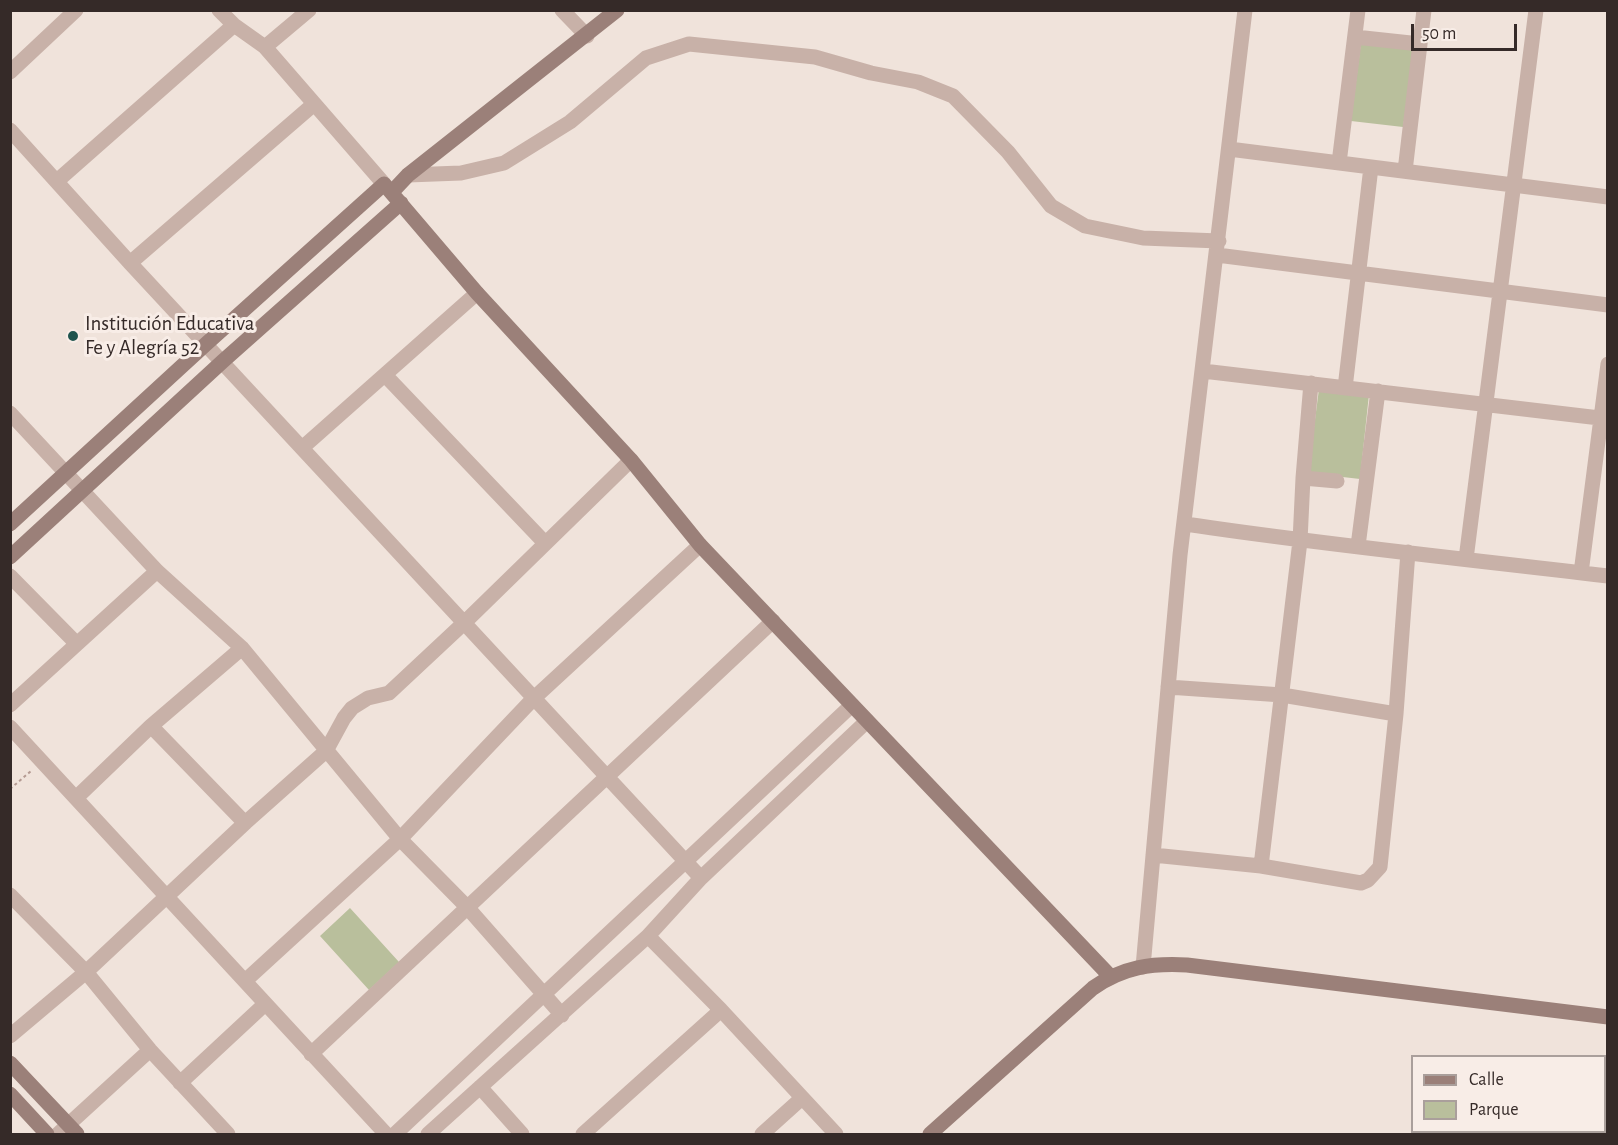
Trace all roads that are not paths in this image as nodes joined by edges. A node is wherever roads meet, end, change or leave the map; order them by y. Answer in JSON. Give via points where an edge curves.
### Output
{"nodes":[{"id":1,"x":76,"y":10,"type":"edge"},
{"id":2,"x":219,"y":10,"type":"edge"},
{"id":3,"x":309,"y":10,"type":"edge"},
{"id":4,"x":562,"y":10,"type":"edge"},
{"id":5,"x":617,"y":10,"type":"edge"},
{"id":6,"x":1245,"y":10,"type":"edge"},
{"id":7,"x":1358,"y":10,"type":"edge"},
{"id":8,"x":1424,"y":10,"type":"edge"},
{"id":9,"x":1536,"y":10,"type":"edge"},
{"id":10,"x":234,"y":25,"type":"junction"},
{"id":11,"x":587,"y":36,"type":"junction"},
{"id":12,"x":1355,"y":37,"type":"junction"},
{"id":13,"x":1420,"y":44,"type":"junction"},
{"id":14,"x":265,"y":47,"type":"junction"},
{"id":15,"x":10,"y":72,"type":"edge"},
{"id":16,"x":314,"y":104,"type":"junction"},
{"id":17,"x":10,"y":130,"type":"edge"},
{"id":18,"x":1229,"y":149,"type":"junction"},
{"id":19,"x":1339,"y":163,"type":"junction"},
{"id":20,"x":1371,"y":167,"type":"junction"},
{"id":21,"x":1405,"y":171,"type":"junction"},
{"id":22,"x":408,"y":176,"type":"junction"},
{"id":23,"x":57,"y":181,"type":"junction"},
{"id":24,"x":1514,"y":185,"type":"junction"},
{"id":25,"x":392,"y":193,"type":"junction"},
{"id":26,"x":1608,"y":197,"type":"edge"},
{"id":27,"x":1218,"y":248,"type":"junction"},
{"id":28,"x":130,"y":263,"type":"junction"},
{"id":29,"x":1359,"y":273,"type":"junction"},
{"id":30,"x":1500,"y":291,"type":"junction"},
{"id":31,"x":477,"y":293,"type":"junction"},
{"id":32,"x":1608,"y":305,"type":"edge"},
{"id":33,"x":206,"y":344,"type":"junction"},
{"id":34,"x":223,"y":361,"type":"junction"},
{"id":35,"x":1608,"y":364,"type":"edge"},
{"id":36,"x":1203,"y":371,"type":"junction"},
{"id":37,"x":385,"y":375,"type":"junction"},
{"id":38,"x":1311,"y":383,"type":"junction"},
{"id":39,"x":1345,"y":388,"type":"junction"},
{"id":40,"x":1378,"y":392,"type":"junction"},
{"id":41,"x":1486,"y":404,"type":"junction"},
{"id":42,"x":10,"y":413,"type":"edge"},
{"id":43,"x":1604,"y":418,"type":"edge"},
{"id":44,"x":303,"y":448,"type":"junction"},
{"id":45,"x":631,"y":460,"type":"junction"},
{"id":46,"x":65,"y":473,"type":"junction"},
{"id":47,"x":1303,"y":478,"type":"junction"},
{"id":48,"x":1337,"y":482,"type":"dead end"},
{"id":49,"x":82,"y":491,"type":"junction"},
{"id":50,"x":10,"y":524,"type":"edge"},
{"id":51,"x":1185,"y":524,"type":"junction"},
{"id":52,"x":1300,"y":541,"type":"junction"},
{"id":53,"x":545,"y":543,"type":"junction"},
{"id":54,"x":700,"y":545,"type":"junction"},
{"id":55,"x":1358,"y":546,"type":"junction"},
{"id":56,"x":1408,"y":552,"type":"junction"},
{"id":57,"x":10,"y":557,"type":"edge"},
{"id":58,"x":1466,"y":559,"type":"junction"},
{"id":59,"x":157,"y":571,"type":"junction"},
{"id":60,"x":1581,"y":573,"type":"junction"},
{"id":61,"x":10,"y":576,"type":"edge"},
{"id":62,"x":1608,"y":576,"type":"edge"},
{"id":63,"x":773,"y":621,"type":"junction"},
{"id":64,"x":465,"y":622,"type":"junction"},
{"id":65,"x":77,"y":644,"type":"junction"},
{"id":66,"x":242,"y":648,"type":"junction"},
{"id":67,"x":1168,"y":687,"type":"junction"},
{"id":68,"x":1282,"y":695,"type":"junction"},
{"id":69,"x":533,"y":699,"type":"junction"},
{"id":70,"x":10,"y":705,"type":"edge"},
{"id":71,"x":852,"y":705,"type":"junction"},
{"id":72,"x":1396,"y":714,"type":"junction"},
{"id":73,"x":867,"y":721,"type":"junction"},
{"id":74,"x":10,"y":726,"type":"edge"},
{"id":75,"x":151,"y":726,"type":"junction"},
{"id":76,"x":326,"y":751,"type":"junction"},
{"id":77,"x":606,"y":777,"type":"junction"},
{"id":78,"x":76,"y":798,"type":"junction"},
{"id":79,"x":245,"y":823,"type":"junction"},
{"id":80,"x":400,"y":839,"type":"junction"},
{"id":81,"x":1153,"y":855,"type":"junction"},
{"id":82,"x":684,"y":862,"type":"junction"},
{"id":83,"x":1261,"y":866,"type":"junction"},
{"id":84,"x":701,"y":878,"type":"junction"},
{"id":85,"x":10,"y":895,"type":"edge"},
{"id":86,"x":168,"y":896,"type":"junction"},
{"id":87,"x":467,"y":907,"type":"junction"},
{"id":88,"x":648,"y":936,"type":"junction"},
{"id":89,"x":1143,"y":967,"type":"junction"},
{"id":90,"x":86,"y":972,"type":"junction"},
{"id":91,"x":1110,"y":976,"type":"junction"},
{"id":92,"x":245,"y":981,"type":"junction"},
{"id":93,"x":544,"y":994,"type":"junction"},
{"id":94,"x":265,"y":1004,"type":"junction"},
{"id":95,"x":721,"y":1010,"type":"junction"},
{"id":96,"x":562,"y":1015,"type":"junction"},
{"id":97,"x":1608,"y":1017,"type":"edge"},
{"id":98,"x":10,"y":1036,"type":"edge"},
{"id":99,"x":150,"y":1050,"type":"junction"},
{"id":100,"x":311,"y":1054,"type":"junction"},
{"id":101,"x":10,"y":1063,"type":"edge"},
{"id":102,"x":180,"y":1083,"type":"junction"},
{"id":103,"x":480,"y":1086,"type":"junction"},
{"id":104,"x":10,"y":1094,"type":"edge"},
{"id":105,"x":802,"y":1098,"type":"junction"},
{"id":106,"x":68,"y":1131,"type":"edge"},
{"id":107,"x":47,"y":1134,"type":"edge"},
{"id":108,"x":228,"y":1134,"type":"edge"},
{"id":109,"x":386,"y":1134,"type":"edge"},
{"id":110,"x":395,"y":1134,"type":"edge"},
{"id":111,"x":428,"y":1134,"type":"edge"},
{"id":112,"x":522,"y":1134,"type":"edge"},
{"id":113,"x":584,"y":1134,"type":"edge"},
{"id":114,"x":762,"y":1134,"type":"edge"},
{"id":115,"x":836,"y":1134,"type":"edge"},
{"id":116,"x":930,"y":1134,"type":"edge"}],
"edges":[{"from":1,"to":15,"type":"street"},
{"from":2,"to":10,"type":"street"},
{"from":3,"to":14,"type":"street"},
{"from":4,"to":11,"type":"street"},
{"from":5,"to":11,"type":"street"},
{"from":6,"to":18,"type":"street"},
{"from":7,"to":12,"type":"street"},
{"from":8,"to":13,"type":"street"},
{"from":9,"to":24,"type":"street"},
{"from":10,"to":14,"type":"street"},
{"from":10,"to":23,"type":"street"},
{"from":11,"to":22,"type":"street"},
{"from":12,"to":13,"type":"street"},
{"from":12,"to":19,"type":"street"},
{"from":13,"to":21,"type":"street"},
{"from":14,"to":16,"type":"street"},
{"from":16,"to":25,"type":"street"},
{"from":16,"to":28,"type":"street"},
{"from":17,"to":23,"type":"street"},
{"from":18,"to":19,"type":"street"},
{"from":18,"to":27,"type":"street"},
{"from":19,"to":20,"type":"street"},
{"from":20,"to":21,"type":"street"},
{"from":20,"to":29,"type":"street"},
{"from":21,"to":24,"type":"street"},
{"from":22,"to":25,"type":"street"},
{"from":22,"to":27,"type":"street","via":[[461,173],[504,162],[570,122],[646,58],[689,44],[815,57],[918,82],[952,96],[1008,152],[1051,206],[1085,226]]},
{"from":23,"to":28,"type":"street"},
{"from":24,"to":26,"type":"street"},
{"from":24,"to":30,"type":"street"},
{"from":25,"to":31,"type":"street"},
{"from":25,"to":33,"type":"street"},
{"from":25,"to":34,"type":"street"},
{"from":27,"to":29,"type":"street"},
{"from":27,"to":36,"type":"street"},
{"from":28,"to":33,"type":"street"},
{"from":29,"to":30,"type":"street"},
{"from":29,"to":39,"type":"street"},
{"from":30,"to":32,"type":"street"},
{"from":30,"to":41,"type":"street"},
{"from":31,"to":37,"type":"street"},
{"from":31,"to":45,"type":"street"},
{"from":33,"to":34,"type":"street"},
{"from":33,"to":46,"type":"street"},
{"from":34,"to":44,"type":"street"},
{"from":34,"to":49,"type":"street"},
{"from":35,"to":43,"type":"street"},
{"from":36,"to":38,"type":"street"},
{"from":36,"to":51,"type":"street"},
{"from":37,"to":44,"type":"street"},
{"from":37,"to":53,"type":"street"},
{"from":38,"to":39,"type":"street"},
{"from":38,"to":47,"type":"street"},
{"from":39,"to":40,"type":"street"},
{"from":40,"to":41,"type":"street"},
{"from":40,"to":55,"type":"street"},
{"from":41,"to":43,"type":"street"},
{"from":41,"to":58,"type":"street"},
{"from":42,"to":46,"type":"street"},
{"from":43,"to":60,"type":"street"},
{"from":44,"to":64,"type":"street"},
{"from":45,"to":53,"type":"street"},
{"from":45,"to":54,"type":"street"},
{"from":46,"to":49,"type":"street"},
{"from":46,"to":50,"type":"street"},
{"from":47,"to":48,"type":"street"},
{"from":47,"to":52,"type":"street"},
{"from":49,"to":57,"type":"street"},
{"from":49,"to":59,"type":"street"},
{"from":51,"to":52,"type":"street"},
{"from":51,"to":67,"type":"street"},
{"from":52,"to":55,"type":"street"},
{"from":52,"to":68,"type":"street"},
{"from":53,"to":64,"type":"street"},
{"from":54,"to":63,"type":"street"},
{"from":54,"to":69,"type":"street"},
{"from":55,"to":56,"type":"street"},
{"from":56,"to":58,"type":"street"},
{"from":56,"to":72,"type":"street"},
{"from":58,"to":60,"type":"street"},
{"from":59,"to":65,"type":"street"},
{"from":59,"to":66,"type":"street"},
{"from":60,"to":62,"type":"street"},
{"from":61,"to":65,"type":"street"},
{"from":63,"to":71,"type":"street"},
{"from":63,"to":77,"type":"street"},
{"from":64,"to":69,"type":"street"},
{"from":64,"to":76,"type":"street","via":[[388,693],[368,698],[352,708]]},
{"from":65,"to":70,"type":"street"},
{"from":66,"to":75,"type":"street"},
{"from":66,"to":76,"type":"street"},
{"from":67,"to":68,"type":"street"},
{"from":67,"to":81,"type":"street"},
{"from":68,"to":72,"type":"street"},
{"from":68,"to":83,"type":"street"},
{"from":69,"to":77,"type":"street"},
{"from":69,"to":80,"type":"street"},
{"from":71,"to":73,"type":"street"},
{"from":71,"to":82,"type":"street"},
{"from":72,"to":83,"type":"street","via":[[1382,857],[1374,874],[1362,883]]},
{"from":73,"to":84,"type":"street"},
{"from":73,"to":91,"type":"street"},
{"from":74,"to":78,"type":"street"},
{"from":75,"to":78,"type":"street"},
{"from":75,"to":79,"type":"street"},
{"from":76,"to":79,"type":"street"},
{"from":76,"to":80,"type":"street"},
{"from":77,"to":82,"type":"street"},
{"from":77,"to":87,"type":"street"},
{"from":78,"to":86,"type":"street"},
{"from":79,"to":86,"type":"street"},
{"from":80,"to":87,"type":"street"},
{"from":80,"to":92,"type":"street"},
{"from":81,"to":83,"type":"street"},
{"from":81,"to":89,"type":"street"},
{"from":82,"to":84,"type":"street"},
{"from":82,"to":93,"type":"street"},
{"from":84,"to":88,"type":"street"},
{"from":85,"to":90,"type":"street"},
{"from":86,"to":90,"type":"street"},
{"from":86,"to":92,"type":"street"},
{"from":87,"to":93,"type":"street"},
{"from":87,"to":100,"type":"street"},
{"from":88,"to":95,"type":"street"},
{"from":88,"to":96,"type":"street"},
{"from":89,"to":91,"type":"street"},
{"from":89,"to":97,"type":"street","via":[[1187,965]]},
{"from":90,"to":98,"type":"street"},
{"from":90,"to":99,"type":"street"},
{"from":91,"to":116,"type":"street"},
{"from":92,"to":94,"type":"street"},
{"from":93,"to":96,"type":"street"},
{"from":93,"to":110,"type":"street"},
{"from":94,"to":100,"type":"street"},
{"from":94,"to":102,"type":"street"},
{"from":95,"to":105,"type":"street"},
{"from":95,"to":113,"type":"street"},
{"from":96,"to":103,"type":"street"},
{"from":99,"to":102,"type":"street"},
{"from":99,"to":106,"type":"street"},
{"from":100,"to":109,"type":"street"},
{"from":101,"to":106,"type":"street"},
{"from":102,"to":108,"type":"street"},
{"from":103,"to":111,"type":"street"},
{"from":103,"to":112,"type":"street"},
{"from":104,"to":107,"type":"street"},
{"from":105,"to":114,"type":"street"},
{"from":105,"to":115,"type":"street"}]}
